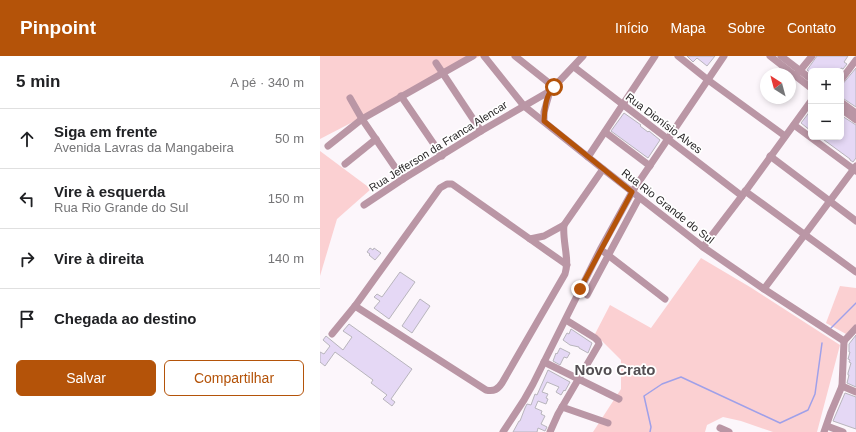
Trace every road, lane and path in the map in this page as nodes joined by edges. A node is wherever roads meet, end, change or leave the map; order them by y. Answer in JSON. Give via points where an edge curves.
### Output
{"nodes":[{"id":1,"x":473,"y":56,"type":"edge"},
{"id":2,"x":484,"y":56,"type":"edge"},
{"id":3,"x":515,"y":56,"type":"edge"},
{"id":4,"x":583,"y":56,"type":"edge"},
{"id":5,"x":655,"y":56,"type":"edge"},
{"id":6,"x":678,"y":56,"type":"edge"},
{"id":7,"x":724,"y":56,"type":"edge"},
{"id":8,"x":770,"y":56,"type":"edge"},
{"id":9,"x":781,"y":56,"type":"edge"},
{"id":10,"x":812,"y":56,"type":"edge"},
{"id":11,"x":856,"y":60,"type":"edge"},
{"id":12,"x":436,"y":63,"type":"dead end"},
{"id":13,"x":574,"y":67,"type":"junction"},
{"id":14,"x":442,"y":72,"type":"junction"},
{"id":15,"x":798,"y":74,"type":"junction"},
{"id":16,"x":844,"y":76,"type":"edge"},
{"id":17,"x":808,"y":78,"type":"edge"},
{"id":18,"x":708,"y":80,"type":"junction"},
{"id":19,"x":808,"y":85,"type":"edge"},
{"id":20,"x":552,"y":89,"type":"junction"},
{"id":21,"x":401,"y":96,"type":"junction"},
{"id":22,"x":350,"y":98,"type":"dead end"},
{"id":23,"x":809,"y":104,"type":"edge"},
{"id":24,"x":843,"y":104,"type":"edge"},
{"id":25,"x":623,"y":105,"type":"junction"},
{"id":26,"x":524,"y":106,"type":"junction"},
{"id":27,"x":844,"y":111,"type":"edge"},
{"id":28,"x":856,"y":117,"type":"edge"},
{"id":29,"x":362,"y":119,"type":"junction"},
{"id":30,"x":544,"y":121,"type":"junction"},
{"id":31,"x":794,"y":124,"type":"junction"},
{"id":32,"x":481,"y":131,"type":"junction"},
{"id":33,"x":605,"y":132,"type":"junction"},
{"id":34,"x":785,"y":136,"type":"junction"},
{"id":35,"x":668,"y":138,"type":"junction"},
{"id":36,"x":376,"y":139,"type":"junction"},
{"id":37,"x":328,"y":146,"type":"dead end"},
{"id":38,"x":442,"y":156,"type":"junction"},
{"id":39,"x":770,"y":156,"type":"junction"},
{"id":40,"x":588,"y":157,"type":"junction"},
{"id":41,"x":345,"y":164,"type":"dead end"},
{"id":42,"x":650,"y":166,"type":"junction"},
{"id":43,"x":603,"y":169,"type":"junction"},
{"id":44,"x":855,"y":169,"type":"edge"},
{"id":45,"x":403,"y":179,"type":"junction"},
{"id":46,"x":632,"y":192,"type":"junction"},
{"id":47,"x":744,"y":193,"type":"junction"},
{"id":48,"x":639,"y":198,"type":"junction"},
{"id":49,"x":829,"y":201,"type":"junction"},
{"id":50,"x":364,"y":205,"type":"dead end"},
{"id":51,"x":856,"y":221,"type":"edge"},
{"id":52,"x":564,"y":225,"type":"junction"},
{"id":53,"x":805,"y":234,"type":"junction"},
{"id":54,"x":530,"y":239,"type":"junction"},
{"id":55,"x":703,"y":247,"type":"junction"},
{"id":56,"x":600,"y":250,"type":"junction"},
{"id":57,"x":608,"y":255,"type":"junction"},
{"id":58,"x":567,"y":265,"type":"junction"},
{"id":59,"x":856,"y":272,"type":"edge"},
{"id":60,"x":764,"y":290,"type":"junction"},
{"id":61,"x":587,"y":295,"type":"dead end"},
{"id":62,"x":665,"y":299,"type":"dead end"},
{"id":63,"x":355,"y":306,"type":"junction"},
{"id":64,"x":566,"y":320,"type":"junction"},
{"id":65,"x":856,"y":328,"type":"edge"},
{"id":66,"x":332,"y":334,"type":"dead end"},
{"id":67,"x":844,"y":340,"type":"junction"},
{"id":68,"x":544,"y":362,"type":"junction"},
{"id":69,"x":579,"y":379,"type":"junction"},
{"id":70,"x":842,"y":386,"type":"junction"},
{"id":71,"x":856,"y":392,"type":"edge"},
{"id":72,"x":619,"y":399,"type":"dead end"},
{"id":73,"x":562,"y":407,"type":"junction"},
{"id":74,"x":608,"y":423,"type":"dead end"},
{"id":75,"x":720,"y":428,"type":"dead end"},
{"id":76,"x":826,"y":429,"type":"edge"},
{"id":77,"x":503,"y":432,"type":"edge"},
{"id":78,"x":550,"y":432,"type":"edge"},
{"id":79,"x":729,"y":432,"type":"edge"},
{"id":80,"x":843,"y":432,"type":"edge"}],
"edges":[{"from":1,"to":14,"type":"street"},
{"from":2,"to":26,"type":"street","name":"Rua Rio Grande do Sul"},
{"from":3,"to":20,"type":"street"},
{"from":4,"to":13,"type":"street"},
{"from":5,"to":25,"type":"street"},
{"from":6,"to":18,"type":"street"},
{"from":7,"to":18,"type":"street"},
{"from":8,"to":15,"type":"street"},
{"from":9,"to":15,"type":"street"},
{"from":10,"to":15,"type":"street"},
{"from":11,"to":16,"type":"street"},
{"from":12,"to":14,"type":"street"},
{"from":13,"to":20,"type":"street"},
{"from":13,"to":25,"type":"street","name":"Rua Dionísio Alves"},
{"from":14,"to":21,"type":"street"},
{"from":14,"to":32,"type":"street"},
{"from":15,"to":17,"type":"street"},
{"from":15,"to":19,"type":"street"},
{"from":18,"to":34,"type":"street"},
{"from":18,"to":35,"type":"street"},
{"from":20,"to":26,"type":"street","name":"Rua Jefferson da Franca Alencar"},
{"from":20,"to":30,"type":"street","via":[[544,112]]},
{"from":21,"to":29,"type":"street"},
{"from":21,"to":38,"type":"street"},
{"from":22,"to":29,"type":"street"},
{"from":23,"to":31,"type":"street"},
{"from":24,"to":28,"type":"street"},
{"from":25,"to":33,"type":"street"},
{"from":25,"to":35,"type":"street","name":"Rua Dionísio Alves"},
{"from":26,"to":30,"type":"street","name":"Rua Rio Grande do Sul"},
{"from":26,"to":32,"type":"street","name":"Rua Jefferson da Franca Alencar"},
{"from":27,"to":28,"type":"street"},
{"from":29,"to":36,"type":"street"},
{"from":29,"to":37,"type":"street"},
{"from":30,"to":40,"type":"street","name":"Rua Rio Grande do Sul"},
{"from":31,"to":34,"type":"street"},
{"from":31,"to":44,"type":"street"},
{"from":32,"to":38,"type":"street","name":"Rua Jefferson da Franca Alencar"},
{"from":33,"to":40,"type":"street"},
{"from":33,"to":42,"type":"street"},
{"from":34,"to":39,"type":"street"},
{"from":35,"to":42,"type":"street"},
{"from":35,"to":47,"type":"street","name":"Rua Dionísio Alves"},
{"from":36,"to":41,"type":"street"},
{"from":36,"to":45,"type":"street"},
{"from":38,"to":45,"type":"street","name":"Rua Jefferson da Franca Alencar"},
{"from":39,"to":47,"type":"street"},
{"from":39,"to":49,"type":"street"},
{"from":40,"to":43,"type":"street","name":"Rua Rio Grande do Sul"},
{"from":42,"to":46,"type":"street"},
{"from":43,"to":46,"type":"street","name":"Rua Rio Grande do Sul"},
{"from":43,"to":52,"type":"street"},
{"from":44,"to":49,"type":"street"},
{"from":45,"to":50,"type":"street","name":"Rua Jefferson da Franca Alencar"},
{"from":46,"to":48,"type":"street","name":"Rua Rio Grande do Sul"},
{"from":46,"to":56,"type":"street"},
{"from":47,"to":53,"type":"street","name":"Rua Dionísio Alves"},
{"from":47,"to":55,"type":"street"},
{"from":48,"to":55,"type":"street","name":"Rua Rio Grande do Sul"},
{"from":48,"to":57,"type":"street"},
{"from":49,"to":51,"type":"street"},
{"from":49,"to":53,"type":"street"},
{"from":52,"to":54,"type":"street","via":[[544,236]]},
{"from":52,"to":58,"type":"street"},
{"from":53,"to":59,"type":"street","name":"Rua Dionísio Alves"},
{"from":53,"to":60,"type":"street"},
{"from":54,"to":58,"type":"street"},
{"from":54,"to":63,"type":"street","via":[[452,184],[444,185]]},
{"from":55,"to":60,"type":"street","name":"Rua Rio Grande do Sul"},
{"from":56,"to":57,"type":"street"},
{"from":56,"to":64,"type":"street"},
{"from":57,"to":61,"type":"street"},
{"from":57,"to":62,"type":"street"},
{"from":58,"to":63,"type":"street","via":[[506,376],[494,390],[486,390]]},
{"from":60,"to":67,"type":"street","name":"Rua Rio Grande do Sul"},
{"from":63,"to":66,"type":"street"},
{"from":64,"to":68,"type":"street"},
{"from":64,"to":69,"type":"street","via":[[595,338],[599,344]]},
{"from":65,"to":67,"type":"street"},
{"from":67,"to":70,"type":"street"},
{"from":68,"to":69,"type":"street"},
{"from":68,"to":77,"type":"street"},
{"from":69,"to":72,"type":"street"},
{"from":69,"to":73,"type":"street"},
{"from":70,"to":71,"type":"street"},
{"from":70,"to":76,"type":"street","via":[[830,412]]},
{"from":73,"to":74,"type":"street"},
{"from":73,"to":78,"type":"street"},
{"from":75,"to":79,"type":"street"},
{"from":76,"to":80,"type":"street"}]}
